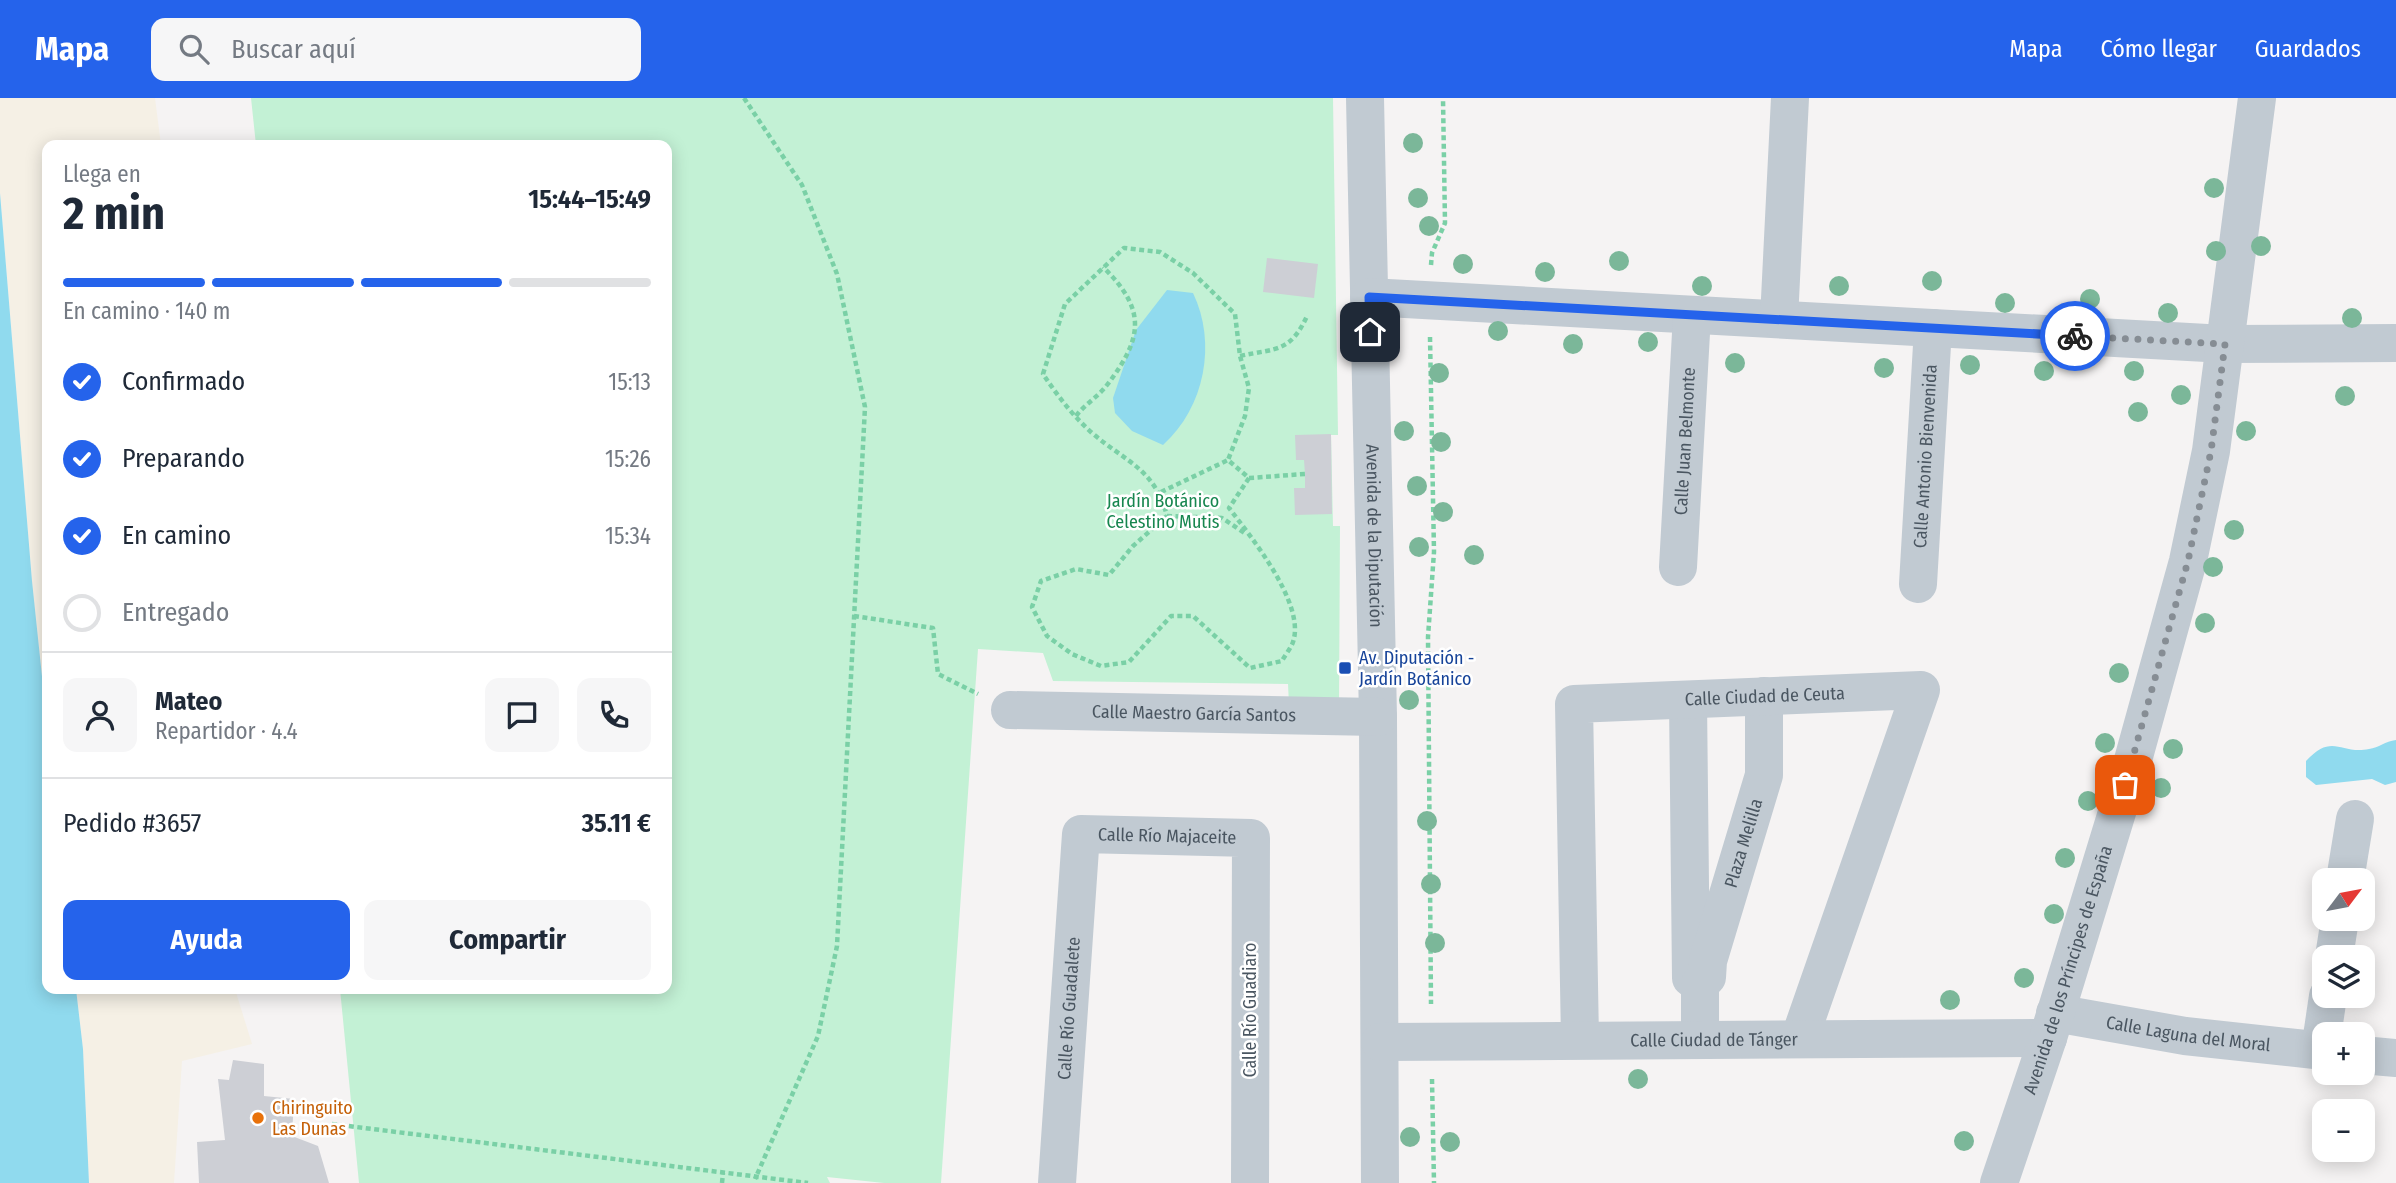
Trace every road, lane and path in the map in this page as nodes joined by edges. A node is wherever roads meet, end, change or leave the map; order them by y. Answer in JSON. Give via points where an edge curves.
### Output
{"nodes":[{"id":1,"x":744,"y":98,"type":"edge"},
{"id":2,"x":1365,"y":98,"type":"edge"},
{"id":3,"x":1443,"y":98,"type":"edge"},
{"id":4,"x":1790,"y":98,"type":"edge"},
{"id":5,"x":2257,"y":98,"type":"edge"},
{"id":6,"x":1103,"y":267,"type":"junction"},
{"id":7,"x":1431,"y":274,"type":"dead end"},
{"id":8,"x":1369,"y":297,"type":"junction"},
{"id":9,"x":1692,"y":315,"type":"junction"},
{"id":10,"x":1307,"y":316,"type":"dead end"},
{"id":11,"x":1779,"y":319,"type":"junction"},
{"id":12,"x":1933,"y":328,"type":"junction"},
{"id":13,"x":1430,"y":331,"type":"dead end"},
{"id":14,"x":2396,"y":343,"type":"edge"},
{"id":15,"x":2225,"y":344,"type":"junction"},
{"id":16,"x":1240,"y":356,"type":"junction"},
{"id":17,"x":1076,"y":416,"type":"junction"},
{"id":18,"x":1228,"y":460,"type":"junction"},
{"id":19,"x":1305,"y":474,"type":"dead end"},
{"id":20,"x":1249,"y":478,"type":"junction"},
{"id":21,"x":1161,"y":492,"type":"junction"},
{"id":22,"x":1167,"y":516,"type":"junction"},
{"id":23,"x":1251,"y":537,"type":"junction"},
{"id":24,"x":1678,"y":567,"type":"dead end"},
{"id":25,"x":1918,"y":584,"type":"dead end"},
{"id":26,"x":854,"y":616,"type":"junction"},
{"id":27,"x":1764,"y":696,"type":"junction"},
{"id":28,"x":1688,"y":700,"type":"junction"},
{"id":29,"x":1010,"y":710,"type":"joint"},
{"id":30,"x":1378,"y":717,"type":"junction"},
{"id":31,"x":2354,"y":819,"type":"dead end"},
{"id":32,"x":1082,"y":834,"type":"joint"},
{"id":33,"x":1251,"y":838,"type":"joint"},
{"id":34,"x":2347,"y":868,"type":"edge"},
{"id":35,"x":1700,"y":984,"type":"junction"},
{"id":36,"x":1431,"y":1006,"type":"dead end"},
{"id":37,"x":2052,"y":1026,"type":"junction"},
{"id":38,"x":1800,"y":1037,"type":"junction"},
{"id":39,"x":1700,"y":1038,"type":"junction"},
{"id":40,"x":1580,"y":1040,"type":"junction"},
{"id":41,"x":1380,"y":1042,"type":"junction"},
{"id":42,"x":2312,"y":1049,"type":"edge"},
{"id":43,"x":2375,"y":1056,"type":"edge"},
{"id":44,"x":2396,"y":1058,"type":"edge"},
{"id":45,"x":1432,"y":1075,"type":"dead end"},
{"id":46,"x":332,"y":1124,"type":"dead end"},
{"id":47,"x":723,"y":1173,"type":"junction"},
{"id":48,"x":755,"y":1179,"type":"junction"},
{"id":49,"x":722,"y":1183,"type":"edge"},
{"id":50,"x":808,"y":1183,"type":"edge"},
{"id":51,"x":1057,"y":1183,"type":"edge"},
{"id":52,"x":1250,"y":1183,"type":"edge"},
{"id":53,"x":1380,"y":1183,"type":"edge"},
{"id":54,"x":1434,"y":1183,"type":"edge"},
{"id":55,"x":1999,"y":1183,"type":"edge"}],
"edges":[{"from":1,"to":26,"type":"path","via":[[802,185],[837,274],[865,407]]},
{"from":2,"to":8,"type":"street","name":"Avenida de la Diputación"},
{"from":3,"to":7,"type":"path","via":[[1446,223],[1432,253]]},
{"from":4,"to":11,"type":"street"},
{"from":5,"to":15,"type":"street","name":"Avenida de los Príncipes de España"},
{"from":6,"to":16,"type":"path","via":[[1124,248],[1160,252],[1193,273],[1235,314]]},
{"from":6,"to":17,"type":"path","via":[[1065,304],[1042,374]]},
{"from":6,"to":17,"type":"path","via":[[1133,301],[1136,330],[1124,360],[1105,388]]},
{"from":8,"to":9,"type":"street"},
{"from":8,"to":30,"type":"street","name":"Avenida de la Diputación"},
{"from":9,"to":11,"type":"street"},
{"from":9,"to":24,"type":"street","name":"Calle Juan Belmonte"},
{"from":10,"to":16,"type":"path","via":[[1289,344]]},
{"from":11,"to":12,"type":"street"},
{"from":12,"to":15,"type":"street"},
{"from":12,"to":25,"type":"street","name":"Calle Antonio Bienvenida"},
{"from":13,"to":36,"type":"path","via":[[1434,552],[1428,637]]},
{"from":14,"to":15,"type":"street"},
{"from":15,"to":37,"type":"street","name":"Avenida de los Príncipes de España","via":[[2211,451],[2188,561]]},
{"from":16,"to":18,"type":"path","via":[[1249,388],[1245,416]]},
{"from":17,"to":21,"type":"path"},
{"from":18,"to":20,"type":"path"},
{"from":18,"to":21,"type":"path"},
{"from":19,"to":20,"type":"path"},
{"from":20,"to":23,"type":"path","via":[[1229,508]]},
{"from":21,"to":22,"type":"path"},
{"from":22,"to":23,"type":"path","via":[[1222,519]]},
{"from":22,"to":23,"type":"path","via":[[1109,575],[1076,569],[1041,582],[1032,607],[1047,636],[1072,654],[1101,666],[1129,662],[1171,616],[1193,616],[1250,668],[1282,660],[1294,641],[1294,612]]},
{"from":26,"to":29,"type":"path","via":[[933,628],[939,674]]},
{"from":26,"to":48,"type":"path","via":[[837,946],[818,1036]]},
{"from":27,"to":28,"type":"street","name":"Calle Ciudad de Ceuta"},
{"from":27,"to":35,"type":"street","name":"Plaza Melilla","via":[[1764,775],[1707,977]]},
{"from":27,"to":38,"type":"street","name":"Calle Ciudad de Ceuta","via":[[1921,690]]},
{"from":28,"to":35,"type":"street","name":"Plaza Melilla","via":[[1691,979]]},
{"from":28,"to":40,"type":"street","name":"Calle Ciudad de Ceuta","via":[[1574,704]]},
{"from":29,"to":30,"type":"street","name":"Calle Maestro García Santos"},
{"from":30,"to":41,"type":"street","name":"Avenida de la Diputación"},
{"from":31,"to":34,"type":"street"},
{"from":32,"to":33,"type":"street","name":"Calle Río Majaceite"},
{"from":32,"to":51,"type":"street","name":"Calle Río Guadalete"},
{"from":33,"to":52,"type":"street","name":"Calle Río Guadiaro"},
{"from":35,"to":39,"type":"street","name":"Plaza Melilla"},
{"from":37,"to":38,"type":"street","name":"Calle Ciudad de Tánger"},
{"from":37,"to":42,"type":"street","name":"Calle Laguna del Moral"},
{"from":37,"to":55,"type":"street","name":"Avenida de los Príncipes de España"},
{"from":38,"to":39,"type":"street","name":"Calle Ciudad de Tánger"},
{"from":39,"to":40,"type":"street","name":"Calle Ciudad de Tánger"},
{"from":40,"to":41,"type":"street","name":"Calle Ciudad de Tánger"},
{"from":41,"to":53,"type":"street","name":"Avenida de la Diputación"},
{"from":43,"to":44,"type":"street"},
{"from":45,"to":54,"type":"path"},
{"from":46,"to":47,"type":"path"},
{"from":47,"to":48,"type":"path"},
{"from":47,"to":49,"type":"path"},
{"from":48,"to":50,"type":"path"}]}
